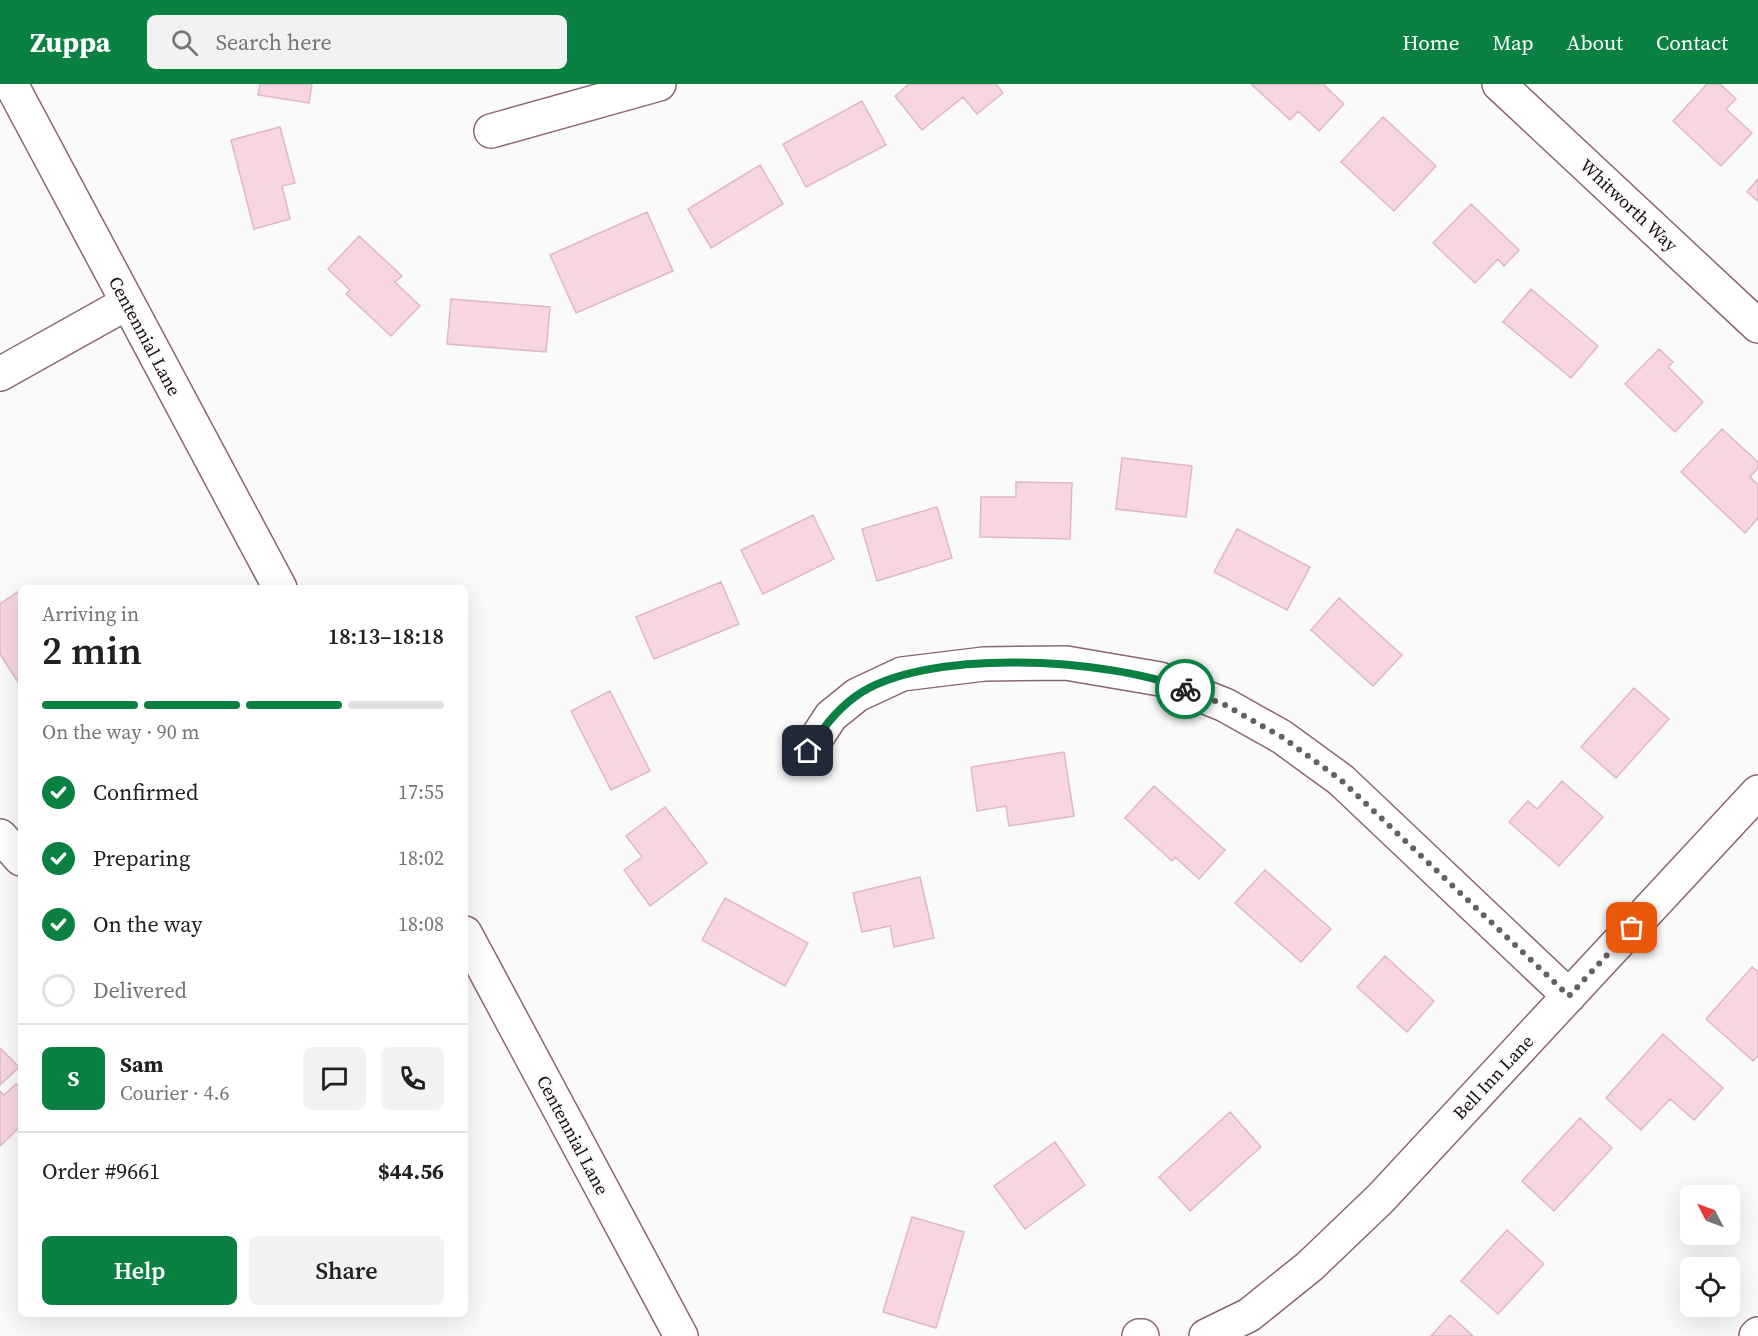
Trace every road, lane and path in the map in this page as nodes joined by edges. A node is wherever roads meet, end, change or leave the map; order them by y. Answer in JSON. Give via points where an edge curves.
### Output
{"nodes":[{"id":1,"x":11,"y":84,"type":"edge"},
{"id":2,"x":659,"y":84,"type":"edge"},
{"id":3,"x":1499,"y":84,"type":"edge"},
{"id":4,"x":491,"y":131,"type":"dead end"},
{"id":5,"x":128,"y":303,"type":"junction"},
{"id":6,"x":1758,"y":326,"type":"edge"},
{"id":7,"x":0,"y":374,"type":"edge"},
{"id":8,"x":278,"y":585,"type":"edge"},
{"id":9,"x":808,"y":751,"type":"dead end"},
{"id":10,"x":1758,"y":792,"type":"edge"},
{"id":11,"x":0,"y":836,"type":"edge"},
{"id":12,"x":18,"y":857,"type":"edge"},
{"id":13,"x":468,"y":939,"type":"edge"},
{"id":14,"x":1569,"y":996,"type":"junction"},
{"id":15,"x":681,"y":1336,"type":"edge"},
{"id":16,"x":1206,"y":1336,"type":"edge"}],
"edges":[{"from":1,"to":5,"type":"street","name":"Centennial Lane"},
{"from":2,"to":4,"type":"street"},
{"from":3,"to":6,"type":"street","name":"Whitworth Way"},
{"from":5,"to":7,"type":"street"},
{"from":5,"to":8,"type":"street","name":"Centennial Lane"},
{"from":9,"to":14,"type":"street","via":[[831,717],[857,695],[902,674],[984,664],[1066,663],[1160,679],[1225,705],[1282,737],[1341,780]]},
{"from":10,"to":14,"type":"street","name":"Bell Inn Lane"},
{"from":11,"to":12,"type":"street"},
{"from":13,"to":15,"type":"street","name":"Centennial Lane"},
{"from":14,"to":16,"type":"street","name":"Bell Inn Lane","via":[[1381,1198],[1311,1266],[1249,1315]]}]}
